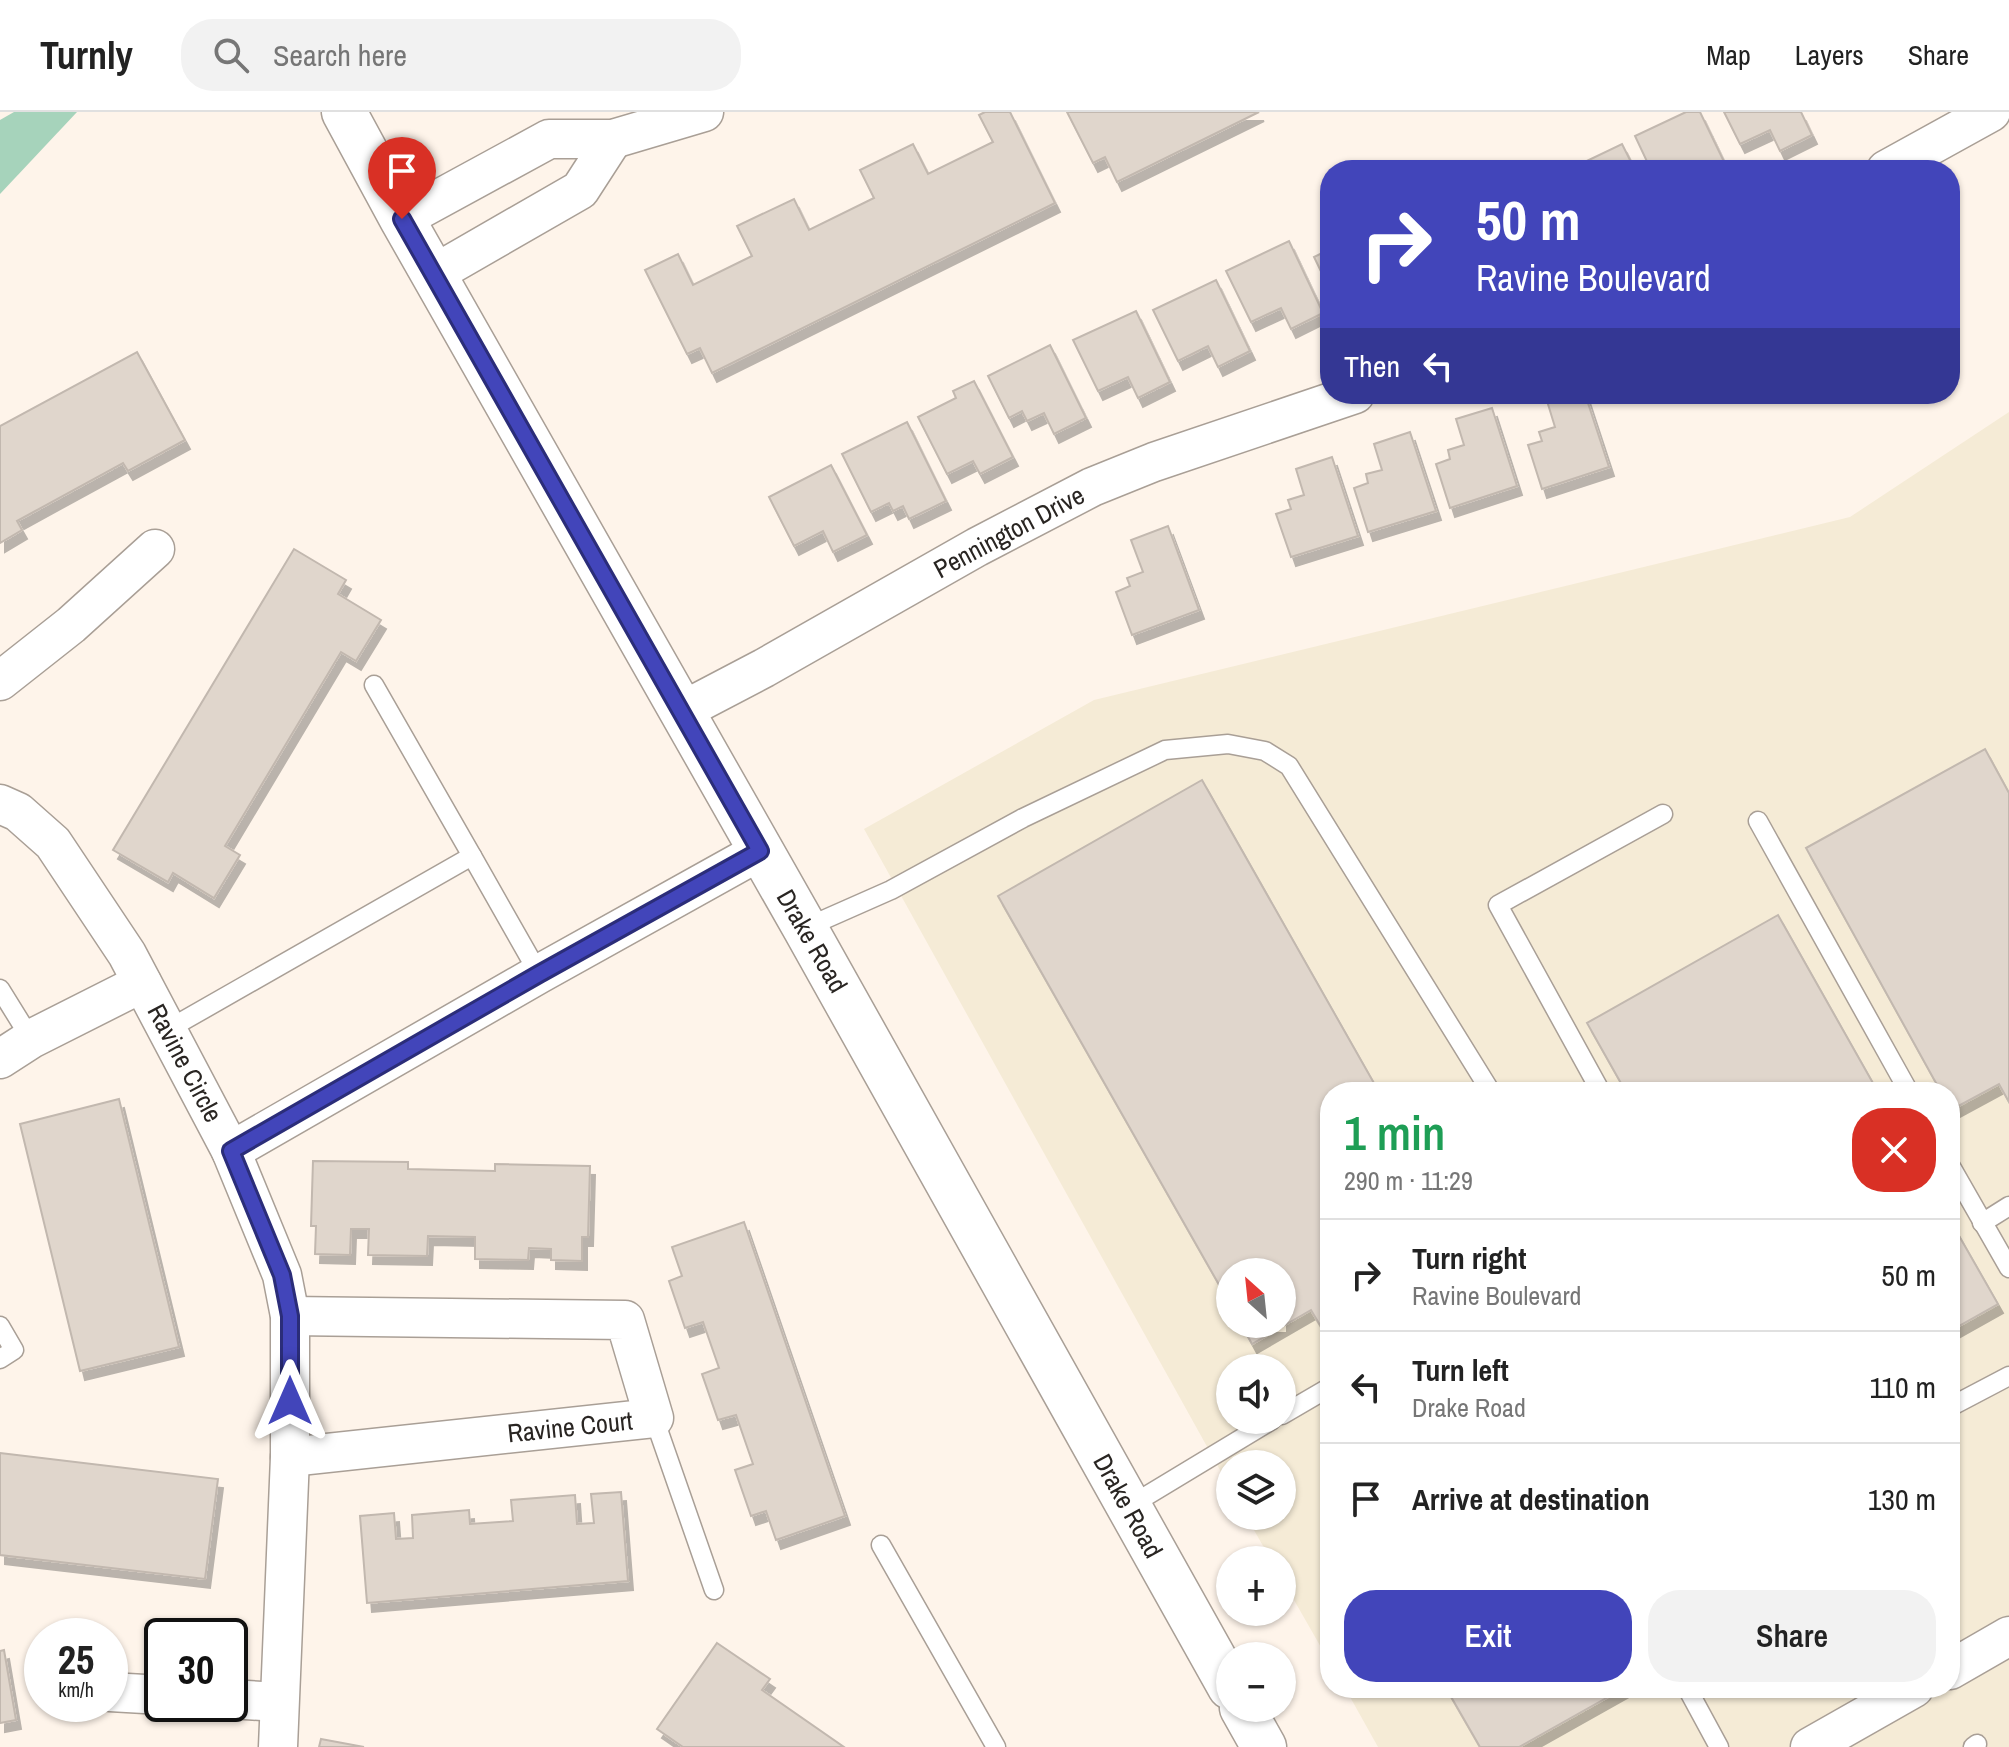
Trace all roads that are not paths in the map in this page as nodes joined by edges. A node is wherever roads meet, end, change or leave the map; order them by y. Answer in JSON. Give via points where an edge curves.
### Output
{"nodes":[{"id":1,"x":344,"y":112,"type":"edge"},
{"id":2,"x":704,"y":112,"type":"edge"},
{"id":3,"x":1991,"y":112,"type":"edge"},
{"id":4,"x":613,"y":139,"type":"junction"},
{"id":5,"x":1904,"y":160,"type":"edge"},
{"id":6,"x":402,"y":219,"type":"junction"},
{"id":7,"x":434,"y":274,"type":"junction"},
{"id":8,"x":1325,"y":404,"type":"edge"},
{"id":9,"x":155,"y":549,"type":"dead end"},
{"id":10,"x":0,"y":681,"type":"edge"},
{"id":11,"x":374,"y":685,"type":"dead end"},
{"id":12,"x":682,"y":711,"type":"junction"},
{"id":13,"x":0,"y":804,"type":"edge"},
{"id":14,"x":1663,"y":814,"type":"dead end"},
{"id":15,"x":1758,"y":821,"type":"dead end"},
{"id":16,"x":760,"y":851,"type":"junction"},
{"id":17,"x":472,"y":856,"type":"junction"},
{"id":18,"x":805,"y":928,"type":"junction"},
{"id":19,"x":539,"y":974,"type":"junction"},
{"id":20,"x":142,"y":983,"type":"junction"},
{"id":21,"x":0,"y":989,"type":"edge"},
{"id":22,"x":167,"y":1030,"type":"junction"},
{"id":23,"x":31,"y":1039,"type":"junction"},
{"id":24,"x":0,"y":1059,"type":"edge"},
{"id":25,"x":1485,"y":1082,"type":"edge"},
{"id":26,"x":1595,"y":1082,"type":"edge"},
{"id":27,"x":1903,"y":1082,"type":"edge"},
{"id":28,"x":231,"y":1151,"type":"junction"},
{"id":29,"x":1960,"y":1183,"type":"edge"},
{"id":30,"x":2009,"y":1206,"type":"edge"},
{"id":31,"x":1982,"y":1223,"type":"junction"},
{"id":32,"x":2009,"y":1268,"type":"edge"},
{"id":33,"x":290,"y":1316,"type":"junction"},
{"id":34,"x":0,"y":1326,"type":"edge"},
{"id":35,"x":0,"y":1359,"type":"edge"},
{"id":36,"x":2009,"y":1376,"type":"edge"},
{"id":37,"x":1320,"y":1393,"type":"edge"},
{"id":38,"x":1960,"y":1402,"type":"edge"},
{"id":39,"x":1296,"y":1407,"type":"edge"},
{"id":40,"x":654,"y":1418,"type":"junction"},
{"id":41,"x":1249,"y":1434,"type":"edge"},
{"id":42,"x":290,"y":1457,"type":"junction"},
{"id":43,"x":1128,"y":1507,"type":"junction"},
{"id":44,"x":881,"y":1545,"type":"dead end"},
{"id":45,"x":714,"y":1590,"type":"dead end"},
{"id":46,"x":2009,"y":1636,"type":"edge"},
{"id":47,"x":1216,"y":1662,"type":"edge"},
{"id":48,"x":1960,"y":1664,"type":"edge"},
{"id":49,"x":1692,"y":1698,"type":"edge"},
{"id":50,"x":1897,"y":1698,"type":"edge"},
{"id":51,"x":248,"y":1700,"type":"edge"},
{"id":52,"x":279,"y":1702,"type":"junction"},
{"id":53,"x":1250,"y":1722,"type":"edge"},
{"id":54,"x":1819,"y":1745,"type":"edge"},
{"id":55,"x":278,"y":1747,"type":"edge"},
{"id":56,"x":996,"y":1747,"type":"edge"},
{"id":57,"x":1264,"y":1747,"type":"edge"},
{"id":58,"x":1719,"y":1747,"type":"edge"}],
"edges":[{"from":1,"to":6,"type":"street","name":"Drake Road"},
{"from":2,"to":4,"type":"street"},
{"from":3,"to":5,"type":"street"},
{"from":4,"to":6,"type":"street","via":[[549,139]]},
{"from":4,"to":7,"type":"street","via":[[580,190]]},
{"from":6,"to":7,"type":"street","name":"Drake Road"},
{"from":7,"to":12,"type":"street","name":"Drake Road"},
{"from":8,"to":12,"type":"street","name":"Pennington Drive","via":[[1092,487]]},
{"from":9,"to":10,"type":"street"},
{"from":11,"to":17,"type":"lane"},
{"from":12,"to":16,"type":"street","name":"Drake Road"},
{"from":13,"to":20,"type":"street","name":"Ravine Circle","via":[[18,812],[53,843]]},
{"from":14,"to":26,"type":"lane","via":[[1498,905]]},
{"from":15,"to":27,"type":"lane"},
{"from":16,"to":18,"type":"street","name":"Drake Road"},
{"from":16,"to":19,"type":"street"},
{"from":17,"to":19,"type":"lane"},
{"from":17,"to":22,"type":"lane"},
{"from":18,"to":25,"type":"lane","via":[[891,890],[1023,818],[1165,750],[1228,744],[1265,751],[1289,766]]},
{"from":18,"to":43,"type":"street","name":"Drake Road"},
{"from":19,"to":28,"type":"street"},
{"from":20,"to":22,"type":"street","name":"Ravine Circle"},
{"from":20,"to":23,"type":"street"},
{"from":21,"to":23,"type":"lane"},
{"from":22,"to":28,"type":"street","name":"Ravine Circle"},
{"from":23,"to":24,"type":"street"},
{"from":28,"to":33,"type":"street","name":"Ravine Circle","via":[[282,1275]]},
{"from":29,"to":31,"type":"lane"},
{"from":30,"to":31,"type":"lane"},
{"from":31,"to":32,"type":"lane"},
{"from":33,"to":40,"type":"street","name":"Ravine Court","via":[[625,1320]]},
{"from":33,"to":42,"type":"street","name":"Ravine Circle"},
{"from":34,"to":35,"type":"lane","via":[[14,1350]]},
{"from":36,"to":38,"type":"lane"},
{"from":37,"to":39,"type":"lane"},
{"from":40,"to":42,"type":"street","name":"Ravine Court"},
{"from":40,"to":45,"type":"lane"},
{"from":41,"to":43,"type":"lane"},
{"from":42,"to":52,"type":"street","name":"Ravine Circle"},
{"from":43,"to":47,"type":"street","name":"Drake Road"},
{"from":44,"to":56,"type":"lane"},
{"from":46,"to":48,"type":"street"},
{"from":49,"to":58,"type":"lane"},
{"from":50,"to":54,"type":"street"},
{"from":51,"to":52,"type":"street"},
{"from":52,"to":55,"type":"street","name":"Ravine Circle"},
{"from":53,"to":57,"type":"street"}]}
